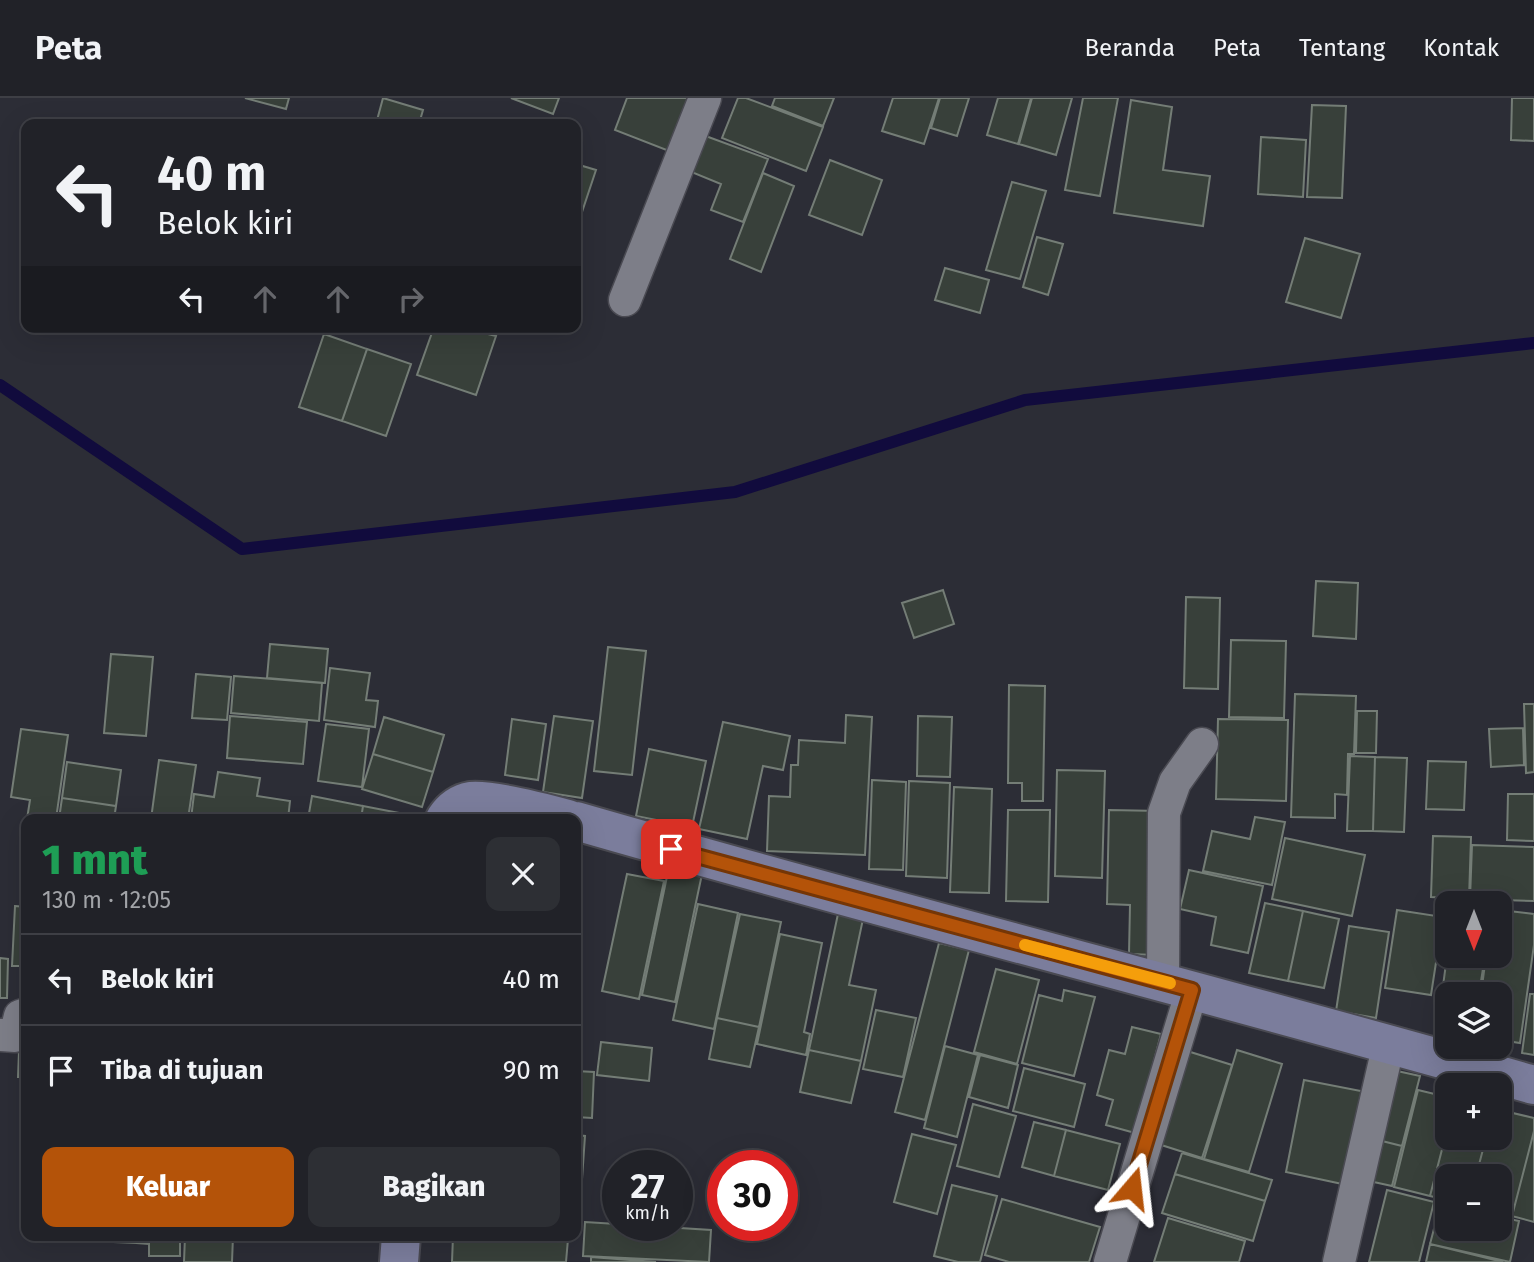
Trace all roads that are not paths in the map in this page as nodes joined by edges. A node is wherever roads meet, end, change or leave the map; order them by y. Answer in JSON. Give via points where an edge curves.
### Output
{"nodes":[{"id":1,"x":705,"y":98,"type":"edge"},
{"id":2,"x":625,"y":300,"type":"dead end"},
{"id":3,"x":1202,"y":744,"type":"dead end"},
{"id":4,"x":448,"y":814,"type":"edge"},
{"id":5,"x":547,"y":814,"type":"edge"},
{"id":6,"x":581,"y":822,"type":"edge"},
{"id":7,"x":1177,"y":986,"type":"junction"},
{"id":8,"x":21,"y":1016,"type":"edge"},
{"id":9,"x":0,"y":1035,"type":"edge"},
{"id":10,"x":1389,"y":1043,"type":"junction"},
{"id":11,"x":1534,"y":1085,"type":"edge"},
{"id":12,"x":401,"y":1241,"type":"edge"},
{"id":13,"x":399,"y":1262,"type":"edge"},
{"id":14,"x":1110,"y":1262,"type":"edge"},
{"id":15,"x":1339,"y":1262,"type":"edge"}],
"edges":[{"from":1,"to":2,"type":"street"},
{"from":3,"to":7,"type":"street","via":[[1175,782],[1164,813]]},
{"from":4,"to":5,"type":"street","via":[[470,801]]},
{"from":6,"to":7,"type":"street"},
{"from":7,"to":10,"type":"street"},
{"from":7,"to":14,"type":"street"},
{"from":8,"to":9,"type":"street","via":[[15,1036]]},
{"from":10,"to":11,"type":"street"},
{"from":10,"to":15,"type":"street"},
{"from":12,"to":13,"type":"street"}]}
